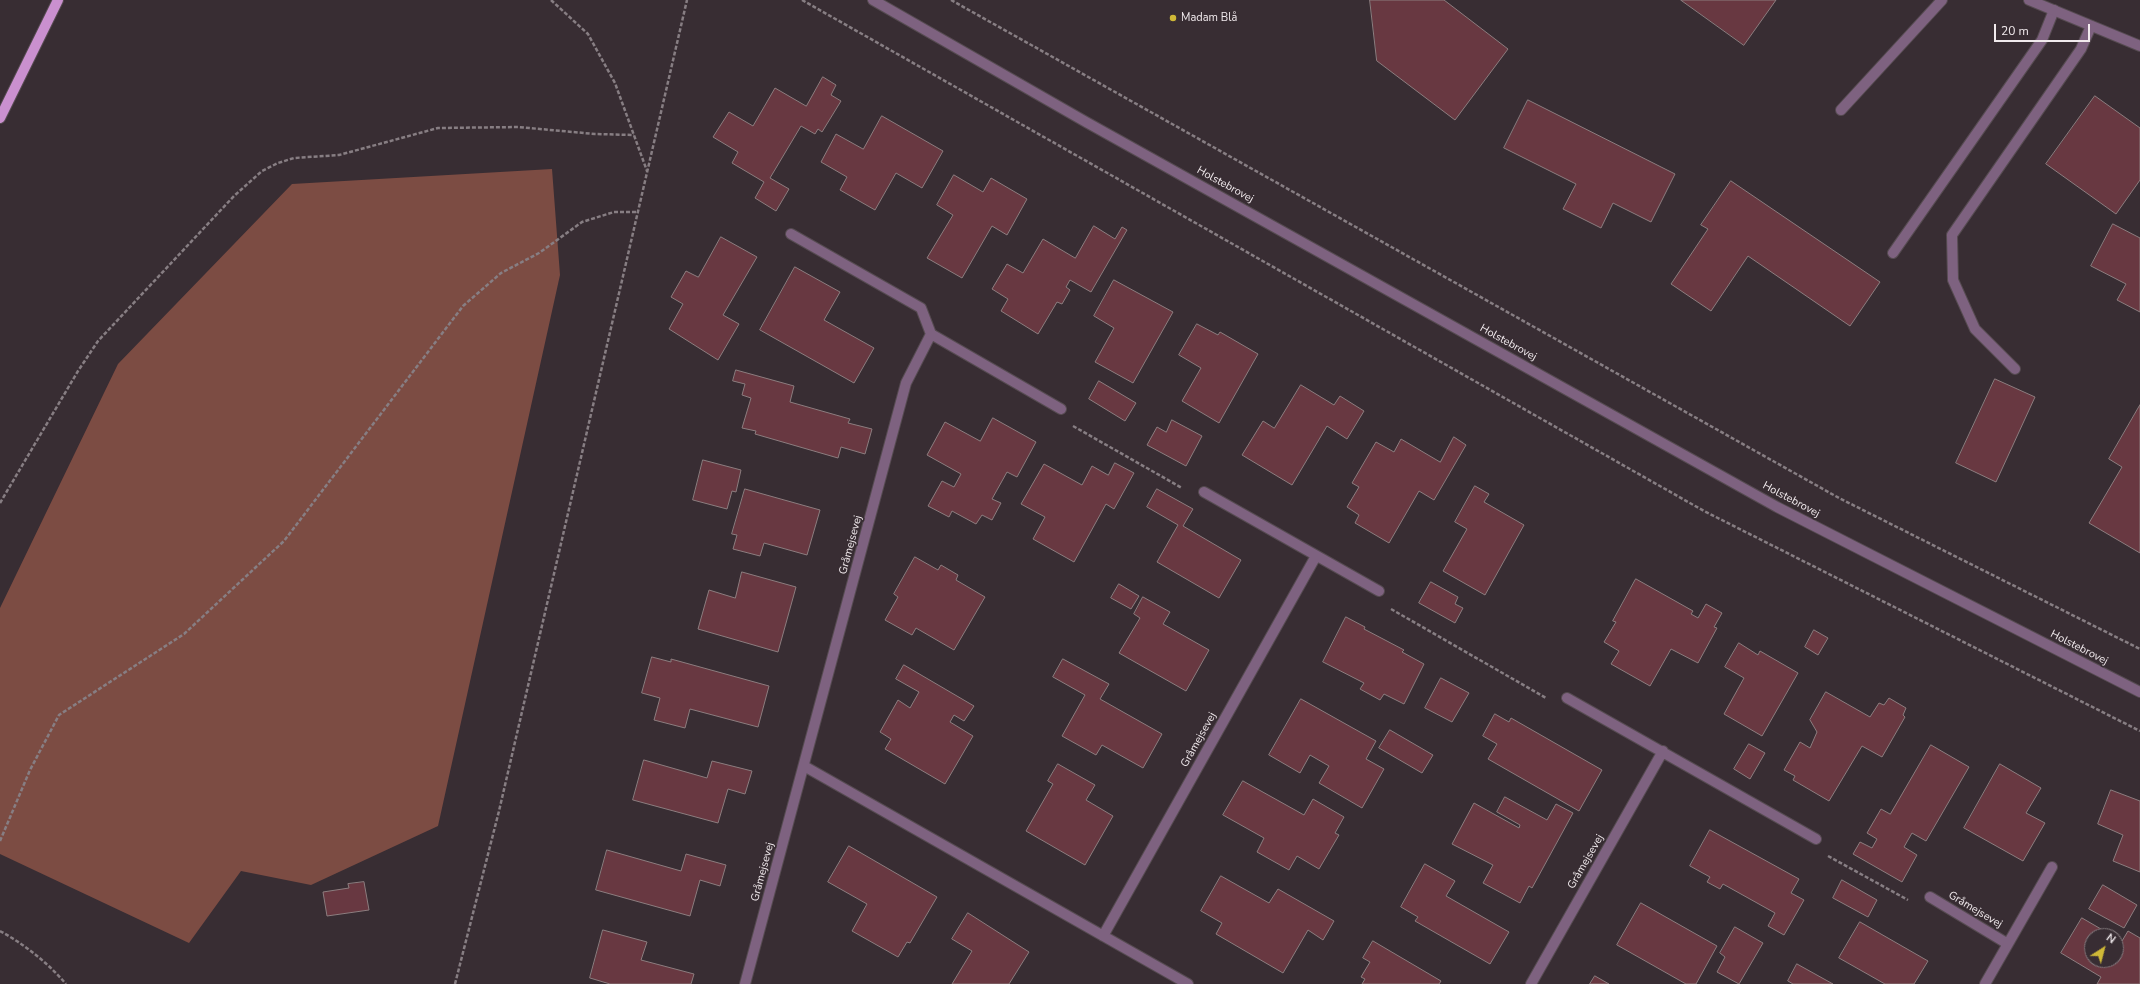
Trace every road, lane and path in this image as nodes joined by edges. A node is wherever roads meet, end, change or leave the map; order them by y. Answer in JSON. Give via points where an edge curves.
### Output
{"nodes":[{"id":1,"x":58,"y":0,"type":"edge"},
{"id":2,"x":551,"y":0,"type":"edge"},
{"id":3,"x":687,"y":0,"type":"edge"},
{"id":4,"x":802,"y":0,"type":"edge"},
{"id":5,"x":873,"y":0,"type":"edge"},
{"id":6,"x":951,"y":0,"type":"edge"},
{"id":7,"x":1942,"y":0,"type":"edge"},
{"id":8,"x":2030,"y":0,"type":"edge"},
{"id":9,"x":2054,"y":10,"type":"junction"},
{"id":10,"x":2091,"y":26,"type":"junction"},
{"id":11,"x":2140,"y":46,"type":"edge"},
{"id":12,"x":1841,"y":110,"type":"dead end"},
{"id":13,"x":0,"y":118,"type":"edge"},
{"id":14,"x":634,"y":135,"type":"junction"},
{"id":15,"x":648,"y":172,"type":"junction"},
{"id":16,"x":638,"y":212,"type":"junction"},
{"id":17,"x":791,"y":234,"type":"dead end"},
{"id":18,"x":1893,"y":253,"type":"dead end"},
{"id":19,"x":931,"y":334,"type":"junction"},
{"id":20,"x":2015,"y":368,"type":"dead end"},
{"id":21,"x":1061,"y":409,"type":"joint"},
{"id":22,"x":1204,"y":492,"type":"joint"},
{"id":23,"x":0,"y":503,"type":"edge"},
{"id":24,"x":1316,"y":556,"type":"junction"},
{"id":25,"x":1379,"y":591,"type":"joint"},
{"id":26,"x":2140,"y":649,"type":"edge"},
{"id":27,"x":2140,"y":692,"type":"edge"},
{"id":28,"x":1567,"y":698,"type":"joint"},
{"id":29,"x":2140,"y":731,"type":"edge"},
{"id":30,"x":1663,"y":752,"type":"junction"},
{"id":31,"x":804,"y":766,"type":"junction"},
{"id":32,"x":1816,"y":839,"type":"joint"},
{"id":33,"x":0,"y":841,"type":"edge"},
{"id":34,"x":2052,"y":867,"type":"dead end"},
{"id":35,"x":1930,"y":897,"type":"joint"},
{"id":36,"x":0,"y":931,"type":"edge"},
{"id":37,"x":1103,"y":936,"type":"junction"},
{"id":38,"x":2008,"y":944,"type":"junction"},
{"id":39,"x":66,"y":984,"type":"edge"},
{"id":40,"x":455,"y":984,"type":"edge"},
{"id":41,"x":745,"y":984,"type":"edge"},
{"id":42,"x":1188,"y":984,"type":"edge"},
{"id":43,"x":1531,"y":984,"type":"edge"},
{"id":44,"x":1986,"y":984,"type":"edge"}],
"edges":[{"from":1,"to":13,"type":"main road"},
{"from":2,"to":14,"type":"path","via":[[588,34],[614,83]]},
{"from":3,"to":15,"type":"path"},
{"from":4,"to":29,"type":"path","via":[[1704,511]]},
{"from":5,"to":27,"type":"street","name":"Holstebrovej","via":[[1086,122],[1777,507]]},
{"from":6,"to":26,"type":"path","via":[[1839,498]]},
{"from":7,"to":12,"type":"street"},
{"from":8,"to":9,"type":"street"},
{"from":9,"to":10,"type":"street"},
{"from":9,"to":18,"type":"street","via":[[2042,40]]},
{"from":10,"to":11,"type":"street"},
{"from":10,"to":20,"type":"street","via":[[2081,50],[1952,235],[1953,280],[1975,329]]},
{"from":14,"to":15,"type":"path"},
{"from":14,"to":23,"type":"path","via":[[518,127],[438,128],[339,155],[294,158],[262,171],[234,196],[98,341]]},
{"from":15,"to":16,"type":"path"},
{"from":16,"to":33,"type":"path","via":[[614,212],[582,222],[538,253],[501,273],[464,306],[284,542],[184,634],[59,715],[30,770]]},
{"from":16,"to":40,"type":"path","via":[[499,811]]},
{"from":17,"to":19,"type":"street","via":[[920,308]]},
{"from":19,"to":21,"type":"street"},
{"from":19,"to":31,"type":"street","name":"Gråmejsevej","via":[[906,383]]},
{"from":21,"to":22,"type":"path","via":[[1066,422],[1182,488]]},
{"from":22,"to":24,"type":"street"},
{"from":24,"to":25,"type":"street"},
{"from":24,"to":37,"type":"street","name":"Gråmejsevej"},
{"from":25,"to":28,"type":"path","via":[[1385,605],[1554,702]]},
{"from":28,"to":30,"type":"street"},
{"from":30,"to":32,"type":"street"},
{"from":30,"to":43,"type":"street","name":"Gråmejsevej"},
{"from":31,"to":37,"type":"street"},
{"from":31,"to":41,"type":"street","name":"Gråmejsevej"},
{"from":32,"to":35,"type":"path","via":[[1825,854],[1911,901]]},
{"from":34,"to":38,"type":"street","name":"Gråmejsevej"},
{"from":35,"to":38,"type":"street","name":"Gråmejsevej"},
{"from":36,"to":39,"type":"path","via":[[18,941],[58,974]]},
{"from":37,"to":42,"type":"street"},
{"from":38,"to":44,"type":"street","name":"Gråmejsevej"}]}
